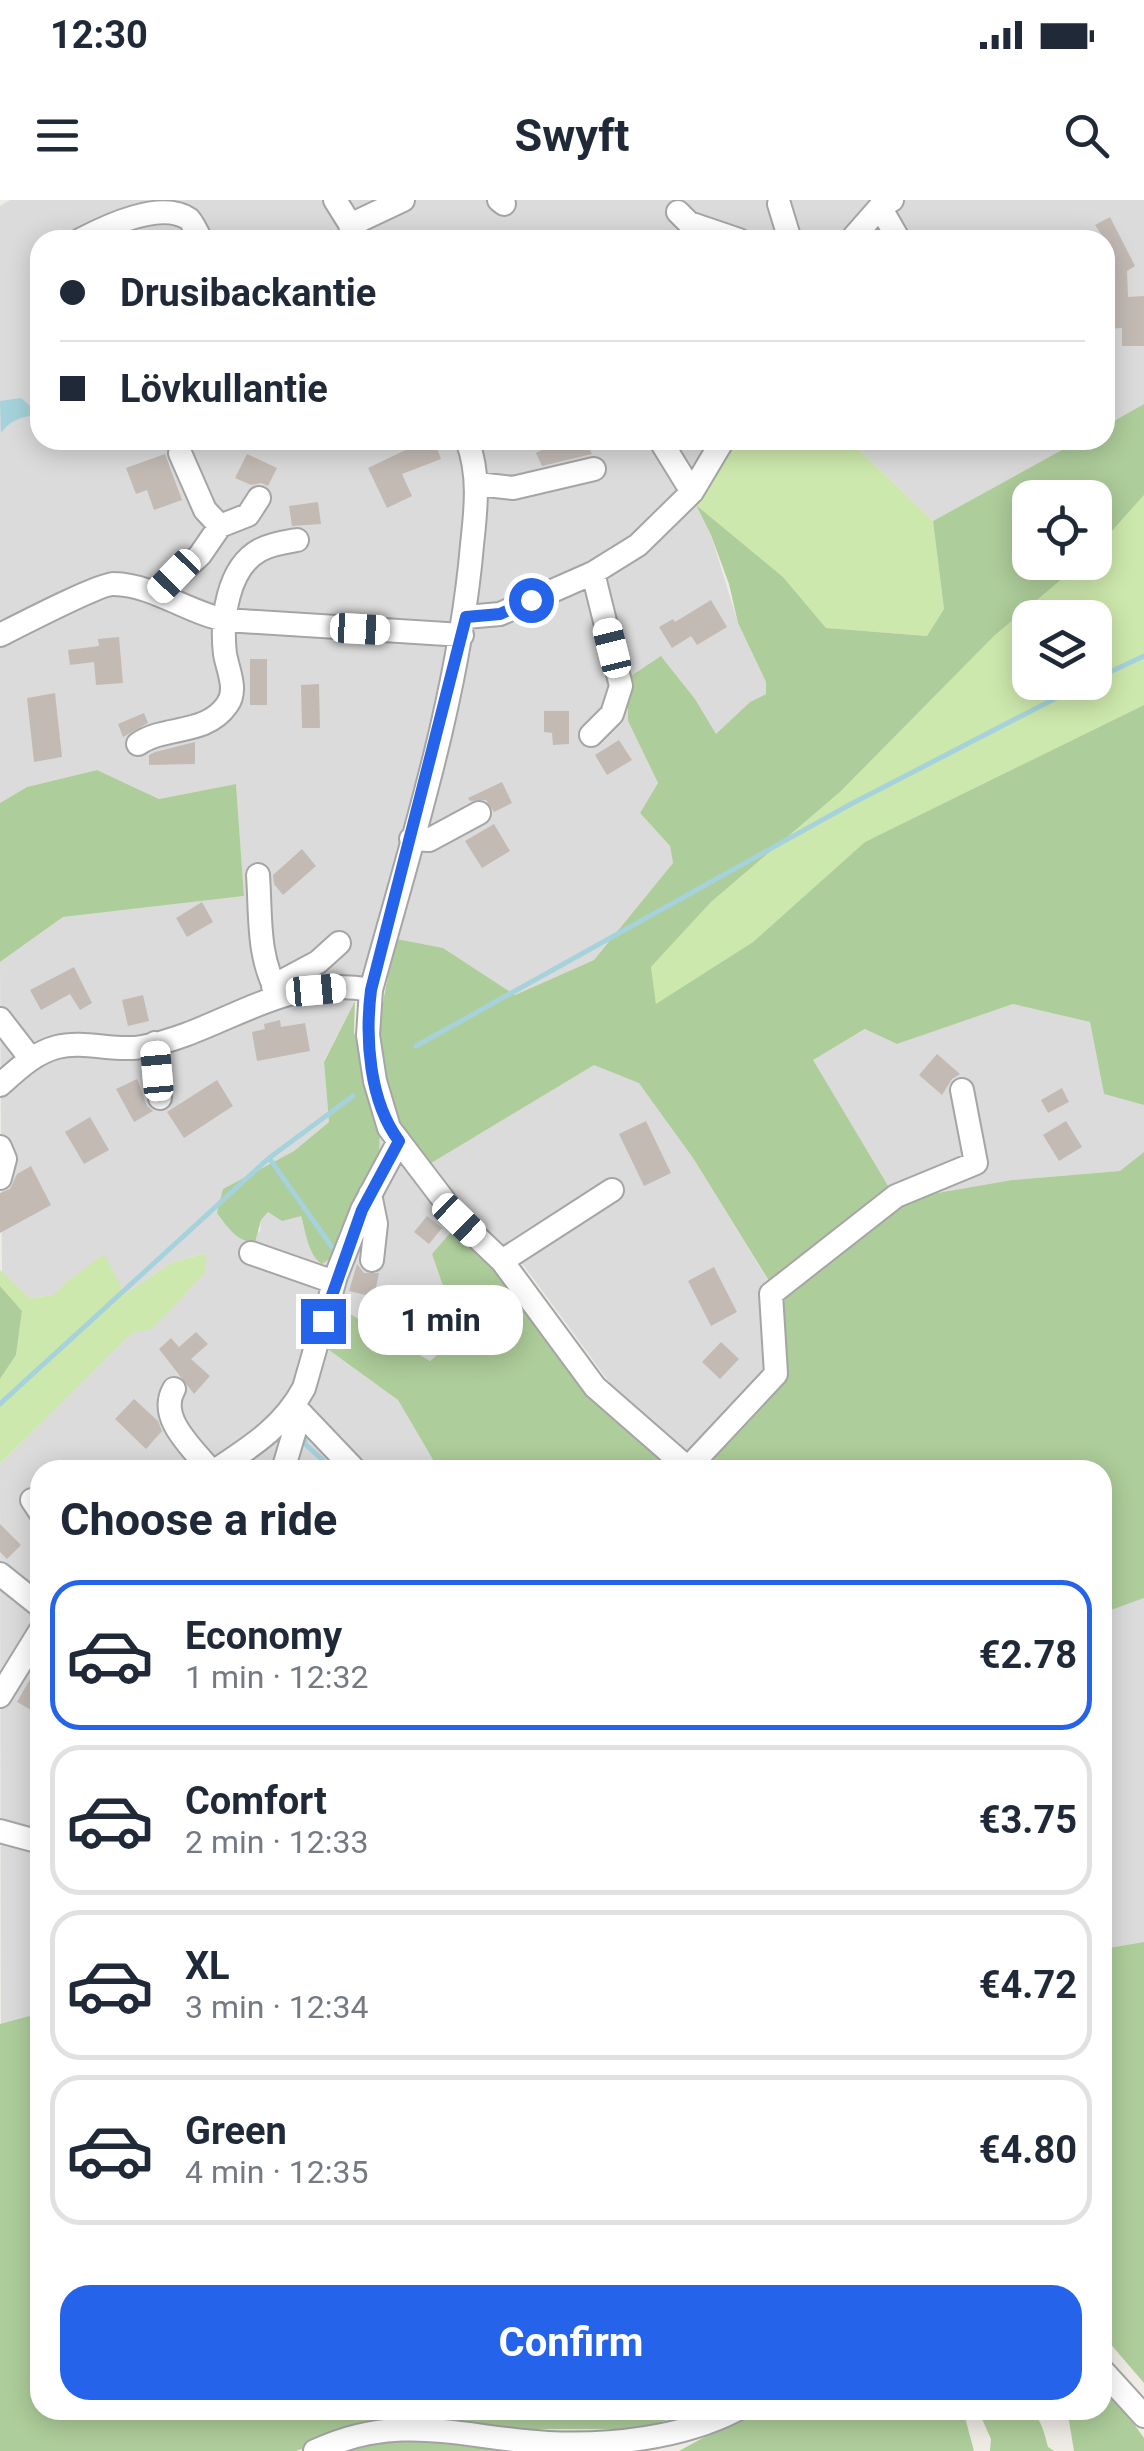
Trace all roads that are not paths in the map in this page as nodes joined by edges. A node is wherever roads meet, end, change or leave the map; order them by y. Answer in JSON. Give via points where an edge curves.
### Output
{"nodes":[{"id":1,"x":335,"y":200,"type":"edge"},
{"id":2,"x":403,"y":200,"type":"edge"},
{"id":3,"x":888,"y":202,"type":"edge"},
{"id":4,"x":779,"y":204,"type":"dead end"},
{"id":5,"x":182,"y":209,"type":"edge"},
{"id":6,"x":678,"y":212,"type":"dead end"},
{"id":7,"x":99,"y":230,"type":"edge"},
{"id":8,"x":354,"y":230,"type":"edge"},
{"id":9,"x":358,"y":230,"type":"edge"},
{"id":10,"x":710,"y":230,"type":"edge"},
{"id":11,"x":787,"y":230,"type":"edge"},
{"id":12,"x":861,"y":230,"type":"edge"},
{"id":13,"x":897,"y":230,"type":"edge"},
{"id":14,"x":471,"y":450,"type":"edge"},
{"id":15,"x":666,"y":450,"type":"edge"},
{"id":16,"x":717,"y":450,"type":"edge"},
{"id":17,"x":180,"y":453,"type":"dead end"},
{"id":18,"x":594,"y":469,"type":"dead end"},
{"id":19,"x":477,"y":484,"type":"junction"},
{"id":20,"x":692,"y":492,"type":"junction"},
{"id":21,"x":259,"y":498,"type":"dead end"},
{"id":22,"x":220,"y":526,"type":"junction"},
{"id":23,"x":297,"y":540,"type":"dead end"},
{"id":24,"x":593,"y":573,"type":"junction"},
{"id":25,"x":158,"y":594,"type":"junction"},
{"id":26,"x":226,"y":620,"type":"junction"},
{"id":27,"x":464,"y":626,"type":"junction"},
{"id":28,"x":0,"y":635,"type":"edge"},
{"id":29,"x":590,"y":735,"type":"dead end"},
{"id":30,"x":138,"y":744,"type":"dead end"},
{"id":31,"x":479,"y":813,"type":"dead end"},
{"id":32,"x":411,"y":839,"type":"junction"},
{"id":33,"x":258,"y":876,"type":"dead end"},
{"id":34,"x":339,"y":944,"type":"dead end"},
{"id":35,"x":371,"y":990,"type":"junction"},
{"id":36,"x":276,"y":991,"type":"junction"},
{"id":37,"x":0,"y":1019,"type":"edge"},
{"id":38,"x":155,"y":1043,"type":"junction"},
{"id":39,"x":31,"y":1060,"type":"junction"},
{"id":40,"x":0,"y":1085,"type":"edge"},
{"id":41,"x":962,"y":1090,"type":"dead end"},
{"id":42,"x":160,"y":1098,"type":"dead end"},
{"id":43,"x":399,"y":1141,"type":"junction"},
{"id":44,"x":0,"y":1147,"type":"edge"},
{"id":45,"x":0,"y":1178,"type":"edge"},
{"id":46,"x":612,"y":1190,"type":"dead end"},
{"id":47,"x":370,"y":1194,"type":"junction"},
{"id":48,"x":251,"y":1253,"type":"dead end"},
{"id":49,"x":372,"y":1260,"type":"dead end"},
{"id":50,"x":502,"y":1261,"type":"junction"},
{"id":51,"x":334,"y":1282,"type":"junction"},
{"id":52,"x":174,"y":1389,"type":"dead end"},
{"id":53,"x":297,"y":1410,"type":"junction"},
{"id":54,"x":205,"y":1460,"type":"edge"},
{"id":55,"x":229,"y":1460,"type":"edge"},
{"id":56,"x":285,"y":1460,"type":"edge"},
{"id":57,"x":345,"y":1460,"type":"edge"},
{"id":58,"x":678,"y":1460,"type":"edge"},
{"id":59,"x":697,"y":1460,"type":"edge"},
{"id":60,"x":0,"y":1574,"type":"edge"},
{"id":61,"x":30,"y":1598,"type":"edge"},
{"id":62,"x":30,"y":1648,"type":"edge"},
{"id":63,"x":0,"y":1696,"type":"edge"},
{"id":64,"x":0,"y":1831,"type":"edge"},
{"id":65,"x":30,"y":1839,"type":"edge"},
{"id":66,"x":1112,"y":2381,"type":"edge"},
{"id":67,"x":1144,"y":2416,"type":"edge"},
{"id":68,"x":718,"y":2420,"type":"edge"},
{"id":69,"x":674,"y":2431,"type":"junction"},
{"id":70,"x":615,"y":2446,"type":"edge"},
{"id":71,"x":316,"y":2451,"type":"edge"},
{"id":72,"x":658,"y":2451,"type":"edge"}],
"edges":[{"from":1,"to":8,"type":"street"},
{"from":2,"to":9,"type":"street"},
{"from":3,"to":12,"type":"street"},
{"from":3,"to":13,"type":"street"},
{"from":4,"to":11,"type":"street"},
{"from":5,"to":7,"type":"street","via":[[130,213]]},
{"from":6,"to":10,"type":"street"},
{"from":14,"to":19,"type":"street"},
{"from":15,"to":20,"type":"street"},
{"from":16,"to":20,"type":"street"},
{"from":17,"to":22,"type":"street","via":[[204,510]]},
{"from":18,"to":19,"type":"street","via":[[513,488]]},
{"from":19,"to":27,"type":"street"},
{"from":20,"to":24,"type":"street","via":[[638,545]]},
{"from":21,"to":22,"type":"street","via":[[248,515]]},
{"from":22,"to":25,"type":"street","via":[[200,556]]},
{"from":23,"to":26,"type":"street","via":[[246,560],[227,600]]},
{"from":24,"to":27,"type":"street"},
{"from":24,"to":29,"type":"street","via":[[621,686],[612,714]]},
{"from":25,"to":26,"type":"street"},
{"from":25,"to":28,"type":"street","via":[[112,583]]},
{"from":26,"to":27,"type":"street"},
{"from":26,"to":30,"type":"street","via":[[230,702],[206,723]]},
{"from":27,"to":32,"type":"street"},
{"from":31,"to":32,"type":"street","via":[[429,840]]},
{"from":32,"to":35,"type":"street"},
{"from":33,"to":36,"type":"street","via":[[263,952]]},
{"from":34,"to":36,"type":"street"},
{"from":35,"to":36,"type":"street"},
{"from":35,"to":43,"type":"street","via":[[375,1080]]},
{"from":36,"to":38,"type":"street"},
{"from":37,"to":39,"type":"street"},
{"from":38,"to":39,"type":"street","via":[[60,1046]]},
{"from":38,"to":42,"type":"street"},
{"from":39,"to":40,"type":"street"},
{"from":41,"to":59,"type":"street","via":[[976,1163],[896,1196],[771,1294],[776,1374]]},
{"from":43,"to":47,"type":"street"},
{"from":43,"to":50,"type":"street","via":[[459,1220]]},
{"from":44,"to":45,"type":"street"},
{"from":46,"to":50,"type":"street"},
{"from":47,"to":49,"type":"street","via":[[376,1224]]},
{"from":47,"to":51,"type":"street"},
{"from":48,"to":51,"type":"street"},
{"from":50,"to":58,"type":"street","via":[[594,1388]]},
{"from":51,"to":53,"type":"street"},
{"from":52,"to":54,"type":"street","via":[[171,1419]]},
{"from":53,"to":55,"type":"street"},
{"from":53,"to":56,"type":"street"},
{"from":53,"to":57,"type":"street"},
{"from":60,"to":61,"type":"street"},
{"from":62,"to":63,"type":"street"},
{"from":64,"to":65,"type":"street"},
{"from":66,"to":67,"type":"street"},
{"from":68,"to":69,"type":"street"},
{"from":69,"to":70,"type":"street"},
{"from":69,"to":72,"type":"street"},
{"from":70,"to":71,"type":"street","via":[[385,2428]]}]}
